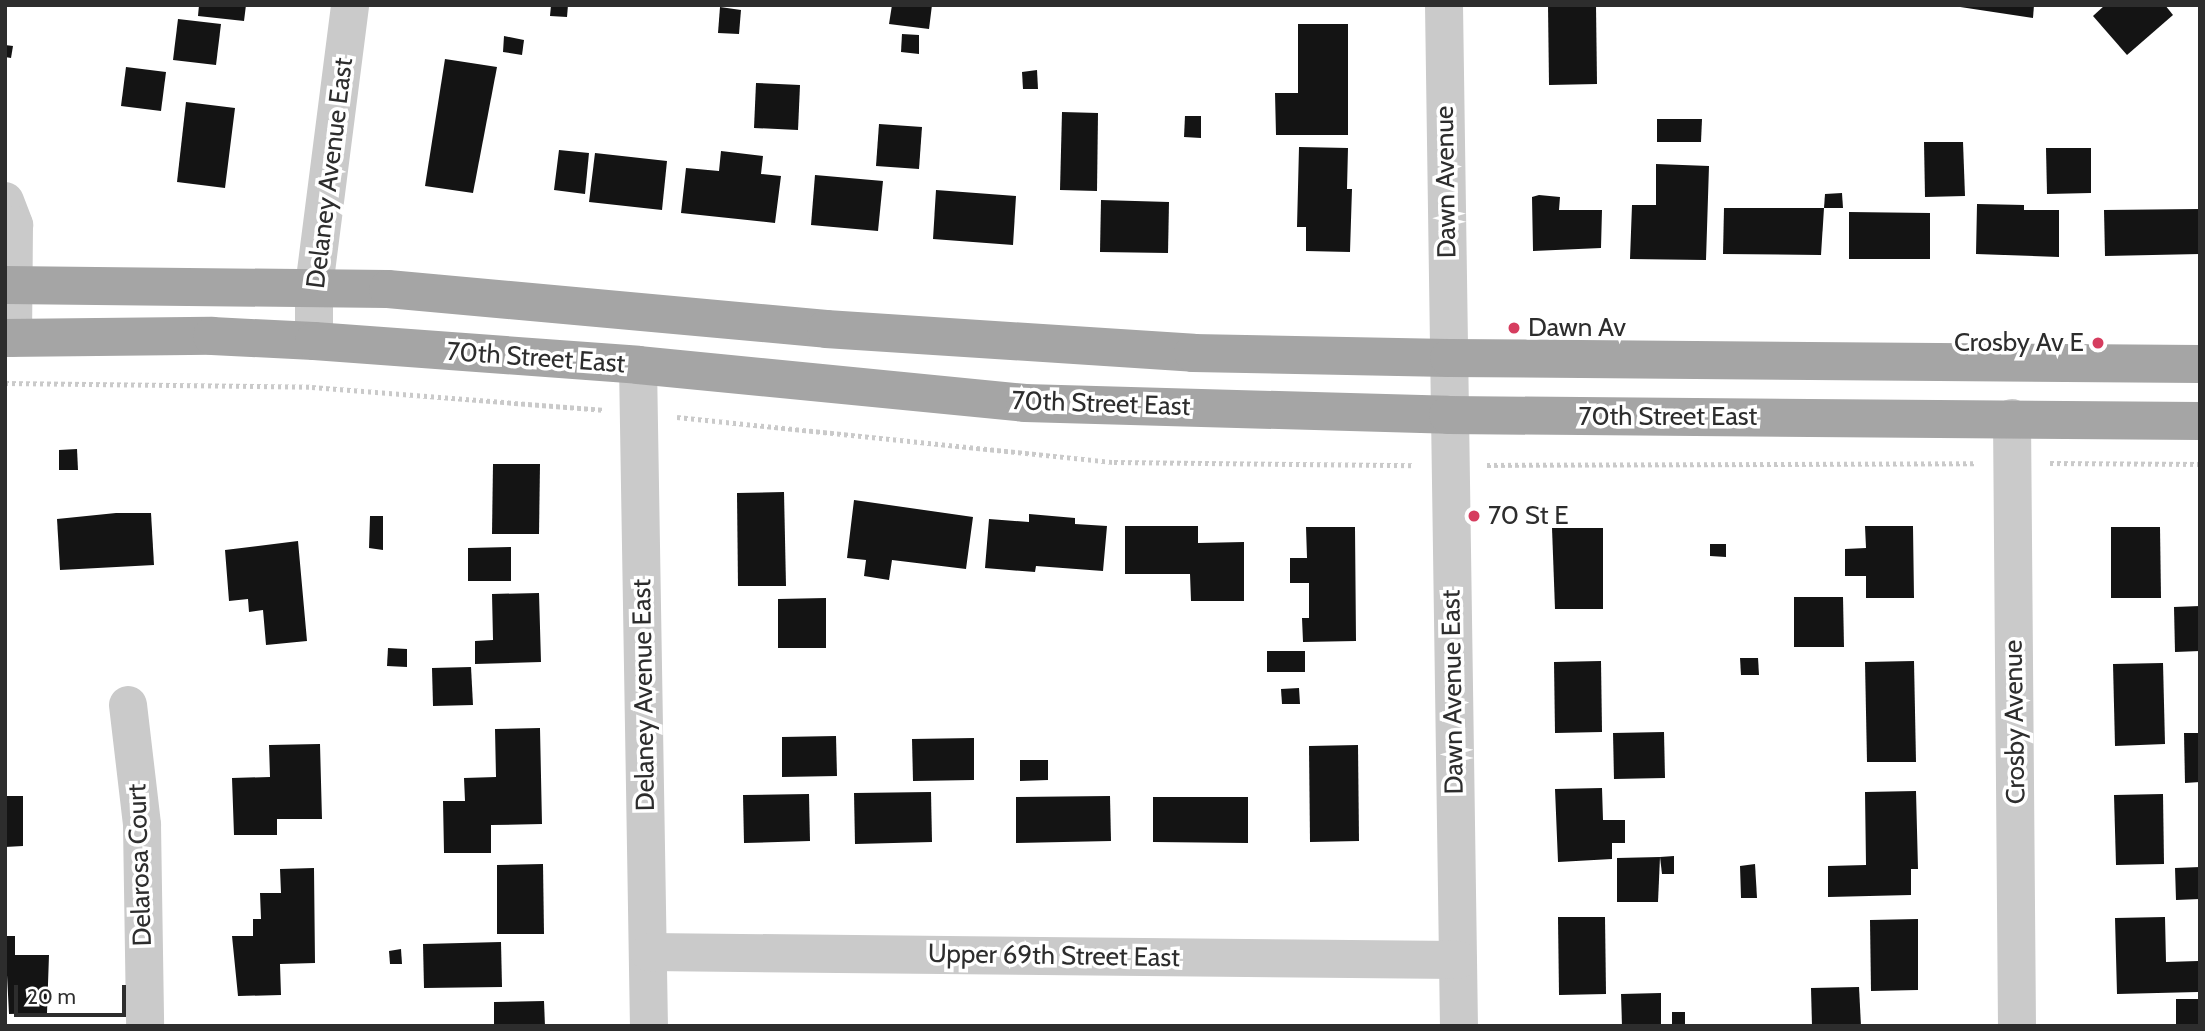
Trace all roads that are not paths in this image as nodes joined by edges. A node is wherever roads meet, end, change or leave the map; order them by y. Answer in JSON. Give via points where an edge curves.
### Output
{"nodes":[{"id":1,"x":350,"y":5,"type":"edge"},
{"id":2,"x":1444,"y":5,"type":"edge"},
{"id":3,"x":5,"y":201,"type":"edge"},
{"id":4,"x":9,"y":285,"type":"edge"},
{"id":5,"x":314,"y":287,"type":"junction"},
{"id":6,"x":9,"y":338,"type":"edge"},
{"id":7,"x":314,"y":341,"type":"junction"},
{"id":8,"x":1449,"y":358,"type":"junction"},
{"id":9,"x":2200,"y":364,"type":"edge"},
{"id":10,"x":638,"y":365,"type":"junction"},
{"id":11,"x":1448,"y":415,"type":"junction"},
{"id":12,"x":2012,"y":418,"type":"junction"},
{"id":13,"x":2200,"y":421,"type":"edge"},
{"id":14,"x":128,"y":705,"type":"dead end"},
{"id":15,"x":649,"y":952,"type":"junction"},
{"id":16,"x":1458,"y":960,"type":"junction"},
{"id":17,"x":145,"y":1026,"type":"edge"},
{"id":18,"x":649,"y":1026,"type":"edge"},
{"id":19,"x":1459,"y":1026,"type":"edge"},
{"id":20,"x":2017,"y":1026,"type":"edge"}],
"edges":[{"from":1,"to":5,"type":"street","name":"Delaney Avenue East"},
{"from":2,"to":8,"type":"street","name":"Dawn Avenue"},
{"from":3,"to":4,"type":"street","via":[[14,225]]},
{"from":4,"to":5,"type":"main road","name":"70th Street East"},
{"from":4,"to":6,"type":"street"},
{"from":5,"to":7,"type":"street","name":"Delaney Avenue East"},
{"from":5,"to":8,"type":"main road","name":"70th Street East","via":[[388,289],[989,342],[1193,353]]},
{"from":6,"to":7,"type":"main road","name":"70th Street East","via":[[212,336]]},
{"from":7,"to":10,"type":"main road","name":"70th Street East"},
{"from":8,"to":9,"type":"main road","name":"70th Street East"},
{"from":8,"to":11,"type":"street","name":"Dawn Avenue East"},
{"from":10,"to":11,"type":"main road","name":"70th Street East","via":[[1025,403]]},
{"from":10,"to":15,"type":"street","name":"Delaney Avenue East"},
{"from":11,"to":12,"type":"main road","name":"70th Street East"},
{"from":11,"to":16,"type":"street","name":"Dawn Avenue East"},
{"from":12,"to":13,"type":"main road","name":"70th Street East"},
{"from":12,"to":20,"type":"street","name":"Crosby Avenue"},
{"from":14,"to":17,"type":"street","name":"Delarosa Court","via":[[142,825]]},
{"from":15,"to":16,"type":"street","name":"Upper 69th Street East"},
{"from":15,"to":18,"type":"street","name":"Delaney Avenue East"},
{"from":16,"to":19,"type":"street","name":"Dawn Avenue East"}]}
